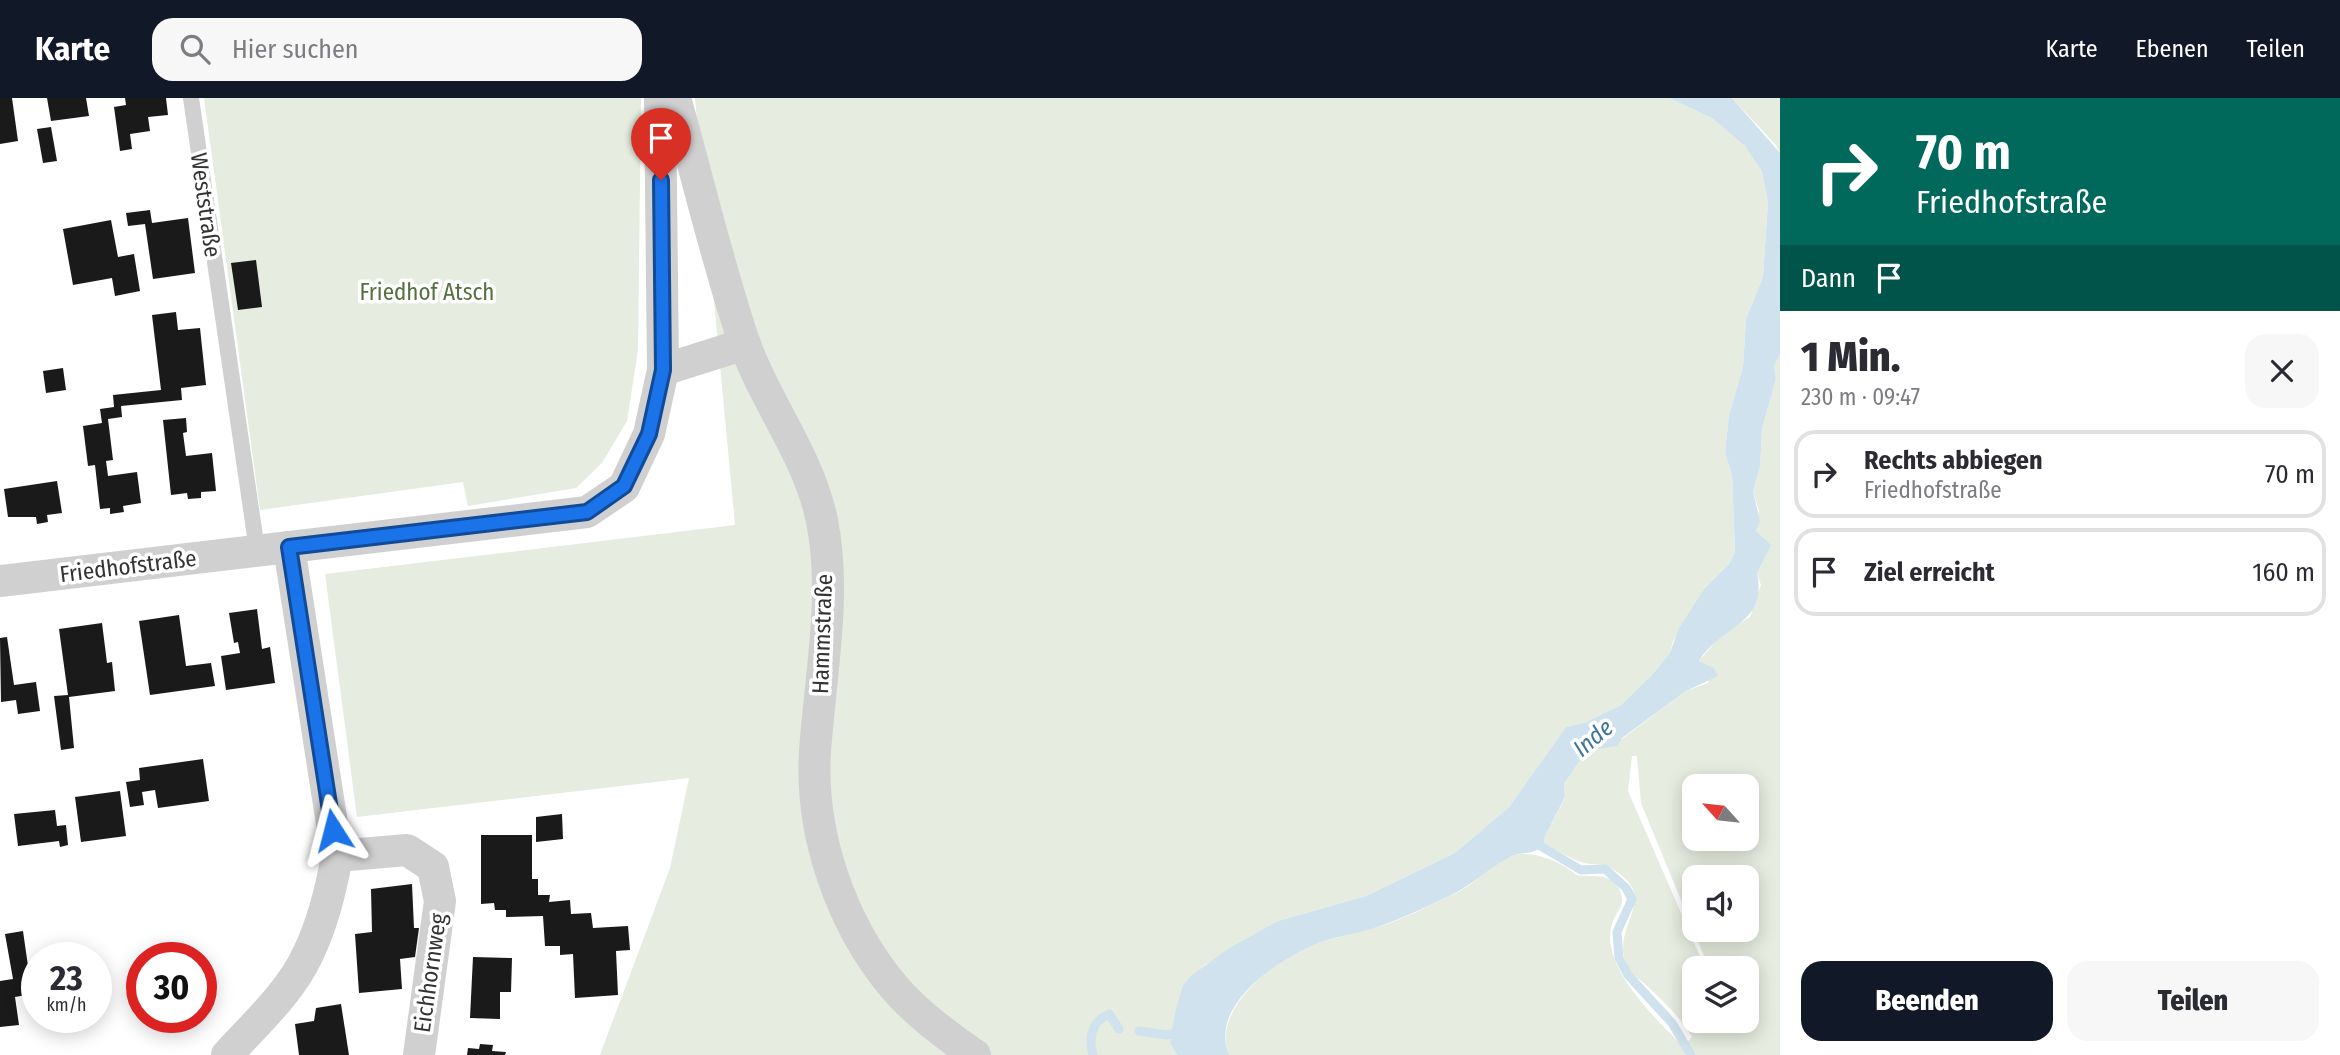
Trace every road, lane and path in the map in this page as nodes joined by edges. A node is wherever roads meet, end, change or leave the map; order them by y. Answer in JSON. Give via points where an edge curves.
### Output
{"nodes":[{"id":1,"x":191,"y":98,"type":"edge"},
{"id":2,"x":660,"y":98,"type":"edge"},
{"id":3,"x":675,"y":98,"type":"edge"},
{"id":4,"x":744,"y":344,"type":"junction"},
{"id":5,"x":663,"y":370,"type":"junction"},
{"id":6,"x":289,"y":547,"type":"junction"},
{"id":7,"x":257,"y":550,"type":"junction"},
{"id":8,"x":0,"y":581,"type":"edge"},
{"id":9,"x":337,"y":856,"type":"junction"},
{"id":10,"x":227,"y":1055,"type":"edge"},
{"id":11,"x":419,"y":1055,"type":"edge"},
{"id":12,"x":975,"y":1055,"type":"edge"}],
"edges":[{"from":1,"to":7,"type":"lane","name":"Weststraße"},
{"from":2,"to":5,"type":"street","name":"Friedhofstraße"},
{"from":3,"to":4,"type":"street","name":"Hammstraße"},
{"from":4,"to":5,"type":"street"},
{"from":4,"to":12,"type":"street","name":"Hammstraße","via":[[798,454],[822,520],[828,599],[814,785],[817,817],[844,905],[895,988]]},
{"from":5,"to":6,"type":"street","name":"Friedhofstraße","via":[[649,434],[624,486],[587,512]]},
{"from":6,"to":7,"type":"street","name":"Friedhofstraße"},
{"from":6,"to":9,"type":"street"},
{"from":7,"to":8,"type":"street","name":"Friedhofstraße"},
{"from":9,"to":10,"type":"street","via":[[328,901],[307,957],[270,1009]]},
{"from":9,"to":11,"type":"street","name":"Eichhornweg","via":[[407,849],[433,867],[440,901]]}]}
